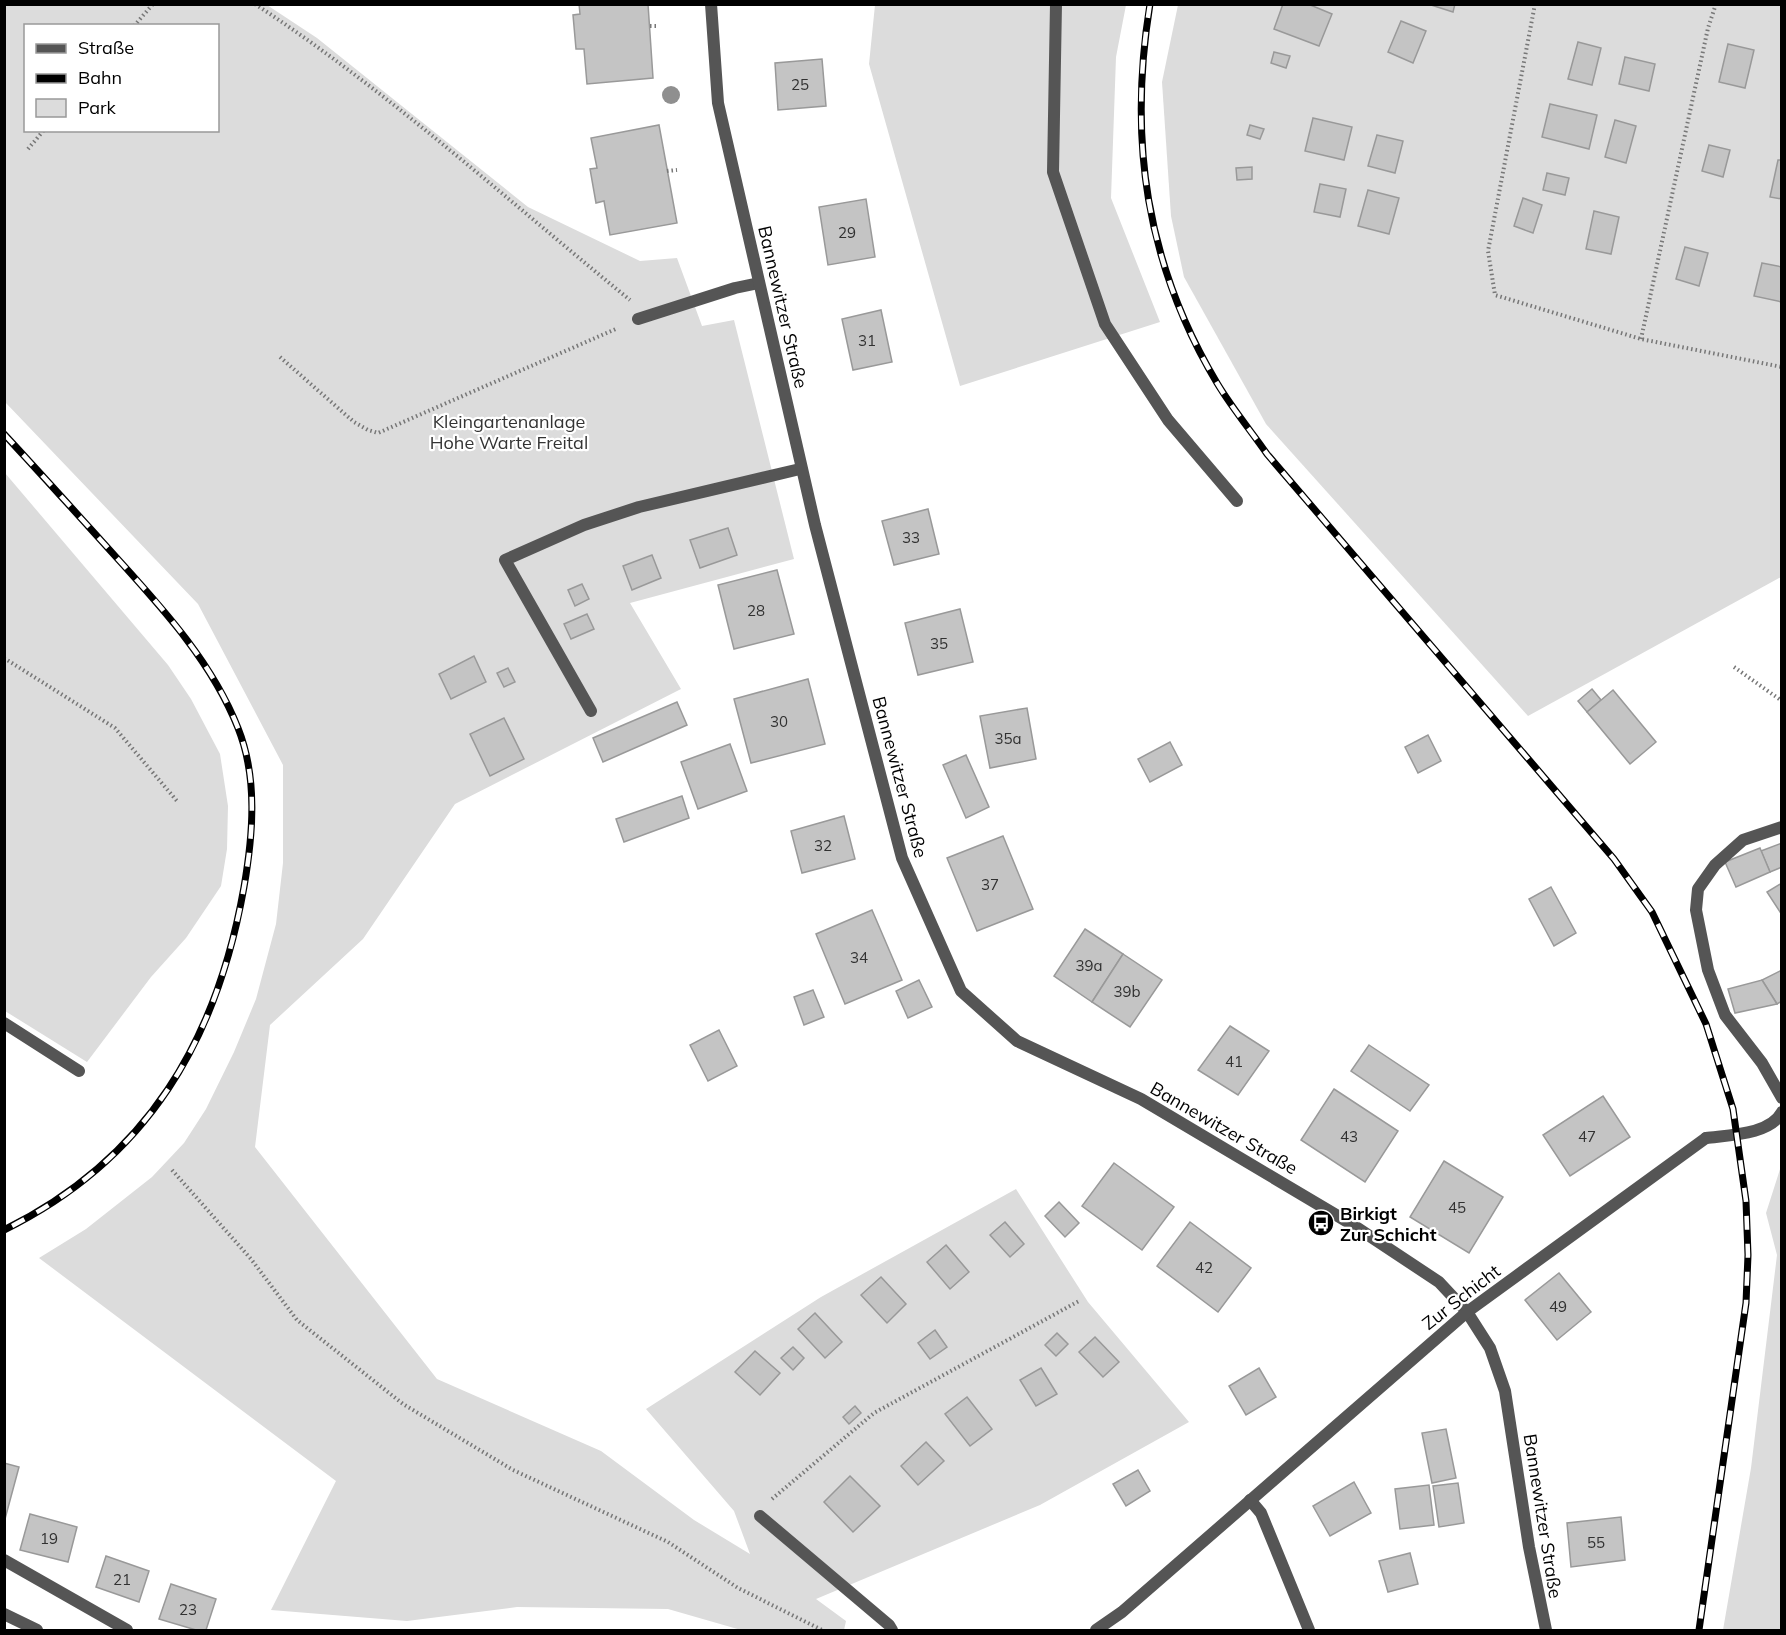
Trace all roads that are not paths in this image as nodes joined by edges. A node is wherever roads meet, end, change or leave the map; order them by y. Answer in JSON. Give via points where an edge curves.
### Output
{"nodes":[{"id":1,"x":711,"y":4,"type":"edge"},
{"id":2,"x":1056,"y":4,"type":"edge"},
{"id":3,"x":759,"y":284,"type":"junction"},
{"id":4,"x":643,"y":317,"type":"road end"},
{"id":5,"x":801,"y":469,"type":"junction"},
{"id":6,"x":1237,"y":501,"type":"dead end"},
{"id":7,"x":591,"y":711,"type":"dead end"},
{"id":8,"x":1782,"y":827,"type":"edge"},
{"id":9,"x":4,"y":1023,"type":"edge"},
{"id":10,"x":80,"y":1071,"type":"dead end"},
{"id":11,"x":1782,"y":1098,"type":"edge"},
{"id":12,"x":1782,"y":1112,"type":"edge"},
{"id":13,"x":1467,"y":1312,"type":"junction"},
{"id":14,"x":1250,"y":1500,"type":"junction"},
{"id":15,"x":760,"y":1516,"type":"road end"},
{"id":16,"x":4,"y":1560,"type":"edge"},
{"id":17,"x":4,"y":1614,"type":"edge"},
{"id":18,"x":37,"y":1630,"type":"edge"},
{"id":19,"x":127,"y":1630,"type":"edge"},
{"id":20,"x":892,"y":1630,"type":"edge"},
{"id":21,"x":1096,"y":1630,"type":"edge"},
{"id":22,"x":1310,"y":1630,"type":"edge"},
{"id":23,"x":1546,"y":1630,"type":"edge"}],
"edges":[{"from":1,"to":3,"type":"street","name":"Bannewitzer Straße","via":[[718,103]]},
{"from":2,"to":6,"type":"street","via":[[1053,172],[1105,324],[1168,420]]},
{"from":3,"to":4,"type":"street"},
{"from":3,"to":5,"type":"street","name":"Bannewitzer Straße"},
{"from":5,"to":7,"type":"street","via":[[639,507],[584,525],[505,560]]},
{"from":5,"to":13,"type":"street","name":"Bannewitzer Straße","via":[[902,858],[961,991],[1017,1041],[1141,1100],[1353,1225],[1438,1282]]},
{"from":8,"to":11,"type":"street","via":[[1743,840],[1715,866],[1698,889],[1696,910],[1708,970],[1725,1015],[1762,1063]]},
{"from":9,"to":10,"type":"street"},
{"from":12,"to":13,"type":"street","name":"Zur Schicht","via":[[1778,1119],[1752,1131],[1706,1138]]},
{"from":13,"to":14,"type":"street","name":"Zur Schicht"},
{"from":13,"to":23,"type":"street","name":"Bannewitzer Straße","via":[[1490,1348],[1505,1390]]},
{"from":14,"to":21,"type":"street","name":"Zur Schicht","via":[[1122,1612]]},
{"from":14,"to":22,"type":"street","via":[[1261,1513]]},
{"from":15,"to":20,"type":"street"},
{"from":16,"to":19,"type":"street"},
{"from":17,"to":18,"type":"street"}]}
